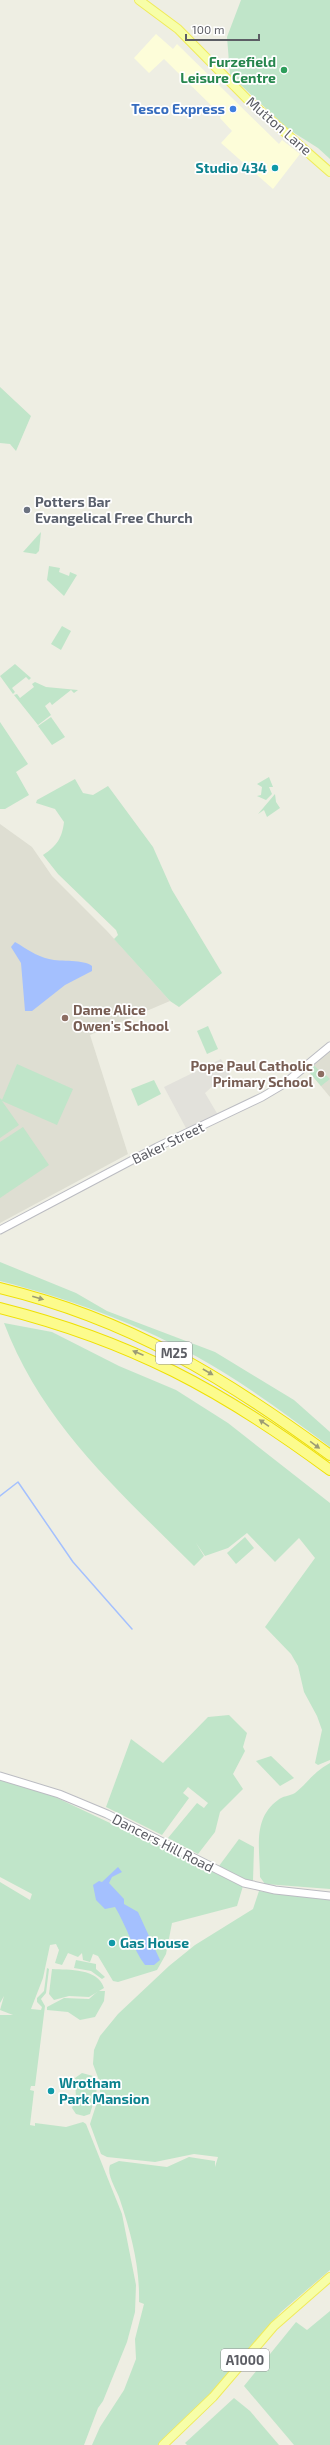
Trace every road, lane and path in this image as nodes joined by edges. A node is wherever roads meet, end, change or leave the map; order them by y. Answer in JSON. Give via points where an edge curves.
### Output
{"nodes":[{"id":1,"x":139,"y":0,"type":"edge"},
{"id":2,"x":330,"y":172,"type":"edge"},
{"id":3,"x":330,"y":1046,"type":"edge"},
{"id":4,"x":0,"y":1230,"type":"edge"},
{"id":5,"x":0,"y":1288,"type":"edge"},
{"id":6,"x":0,"y":1308,"type":"edge"},
{"id":7,"x":330,"y":1456,"type":"edge"},
{"id":8,"x":330,"y":1470,"type":"edge"},
{"id":9,"x":0,"y":1776,"type":"edge"},
{"id":10,"x":330,"y":1896,"type":"edge"},
{"id":11,"x":330,"y":2277,"type":"edge"},
{"id":12,"x":163,"y":2445,"type":"edge"}],
"edges":[{"from":1,"to":2,"type":"main road","name":"Mutton Lane","via":[[178,29],[248,100]]},
{"from":3,"to":4,"type":"street","name":"Baker Street","via":[[268,1094],[144,1154]]},
{"from":5,"to":7,"type":"highway","number":"M25","one_way":true,"via":[[68,1308],[165,1348],[249,1397]]},
{"from":8,"to":6,"type":"highway","number":"M25","one_way":true,"via":[[237,1405],[169,1367],[91,1334]]},
{"from":9,"to":10,"type":"street","name":"Dancers Hill Road","via":[[59,1794],[102,1812],[244,1883],[275,1890]]},
{"from":11,"to":12,"type":"main road","number":"A1000","via":[[274,2326],[213,2397]]}]}
